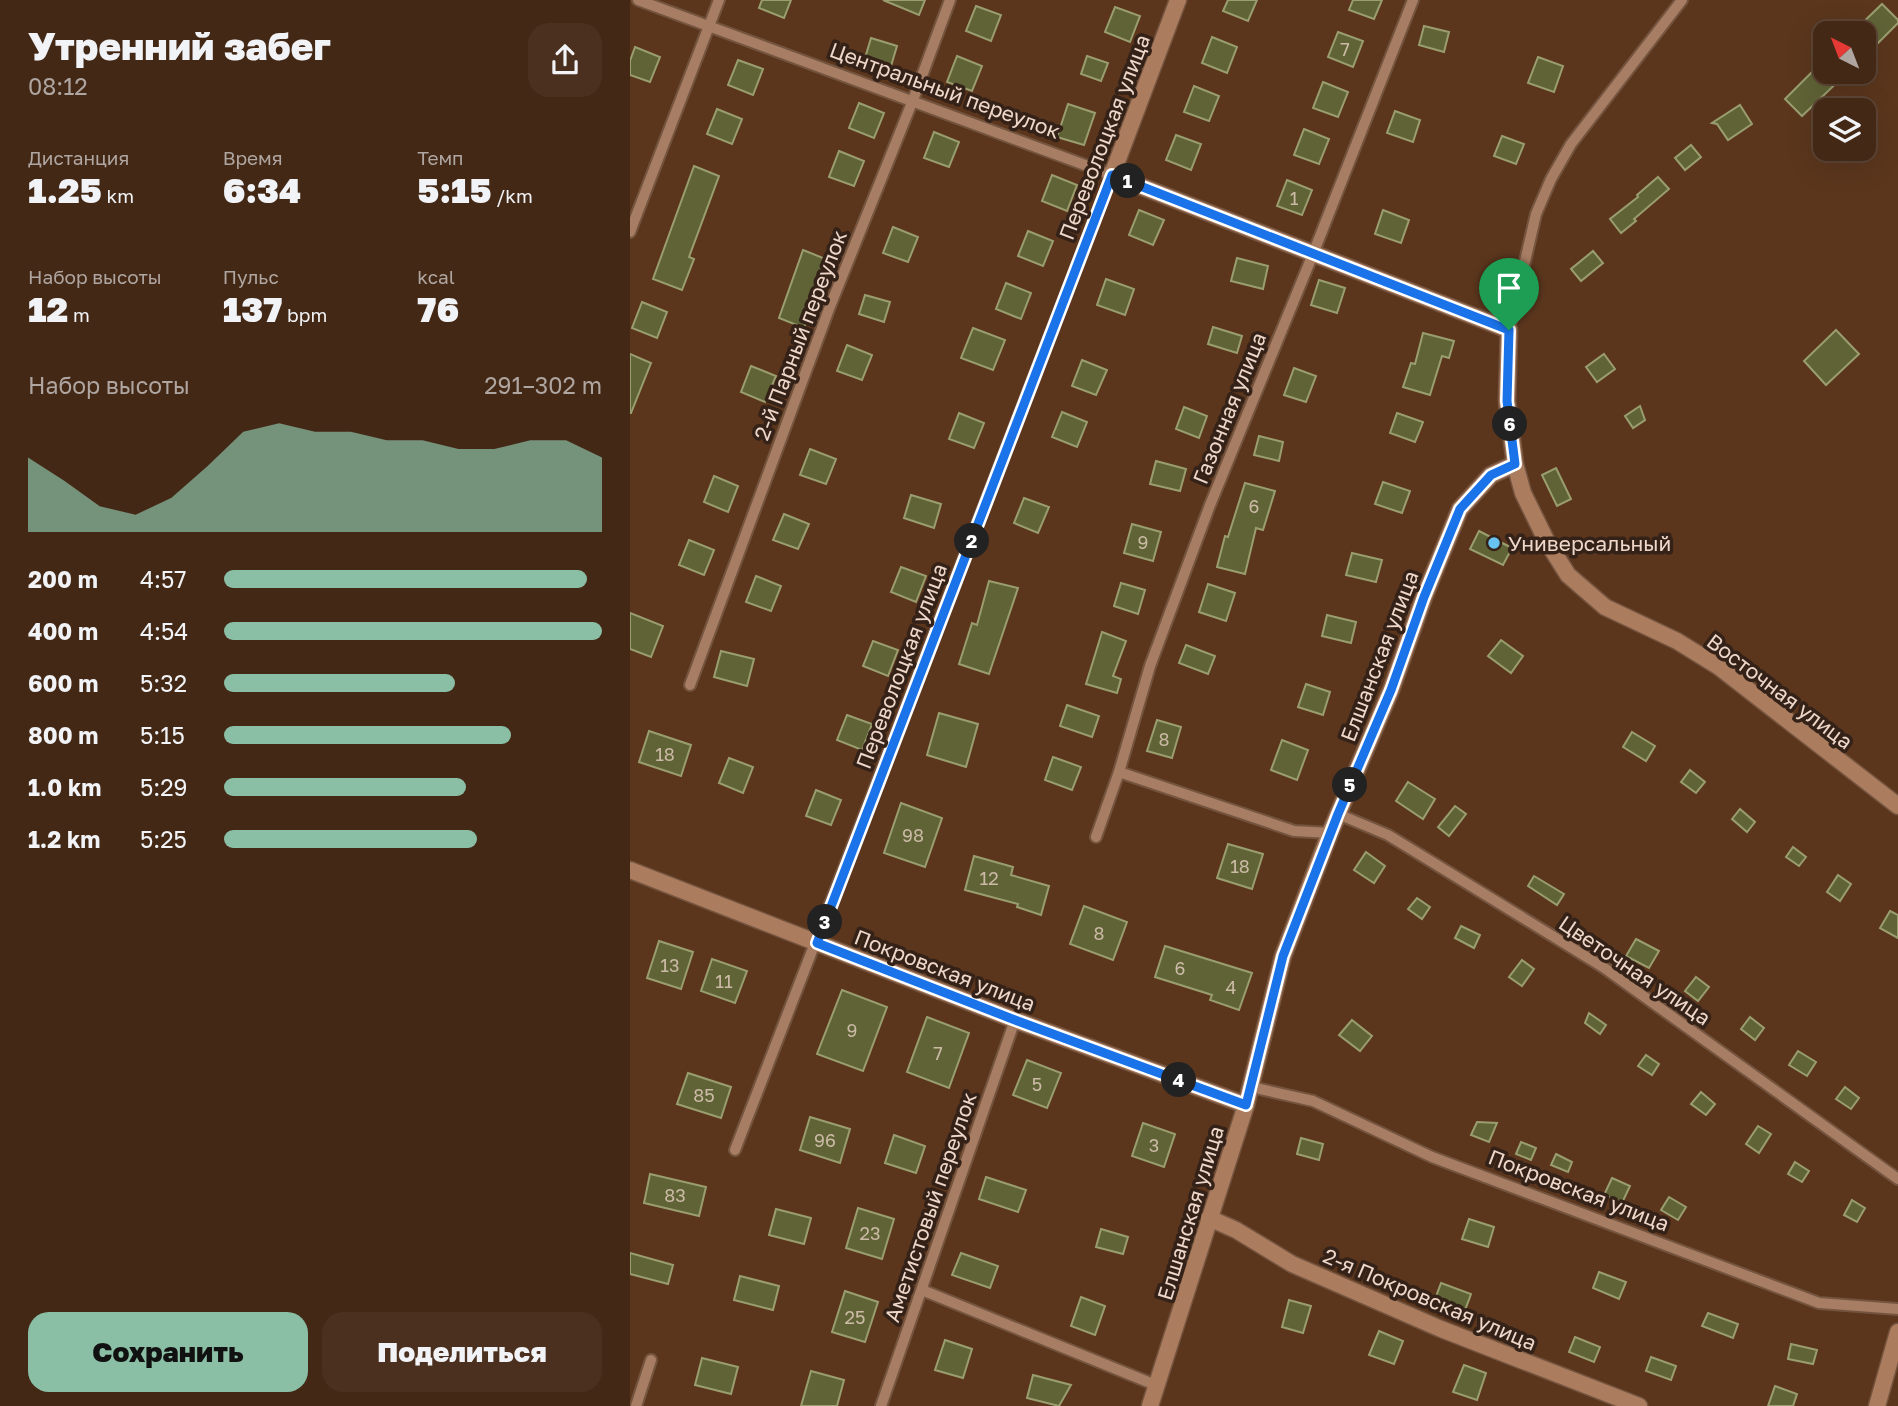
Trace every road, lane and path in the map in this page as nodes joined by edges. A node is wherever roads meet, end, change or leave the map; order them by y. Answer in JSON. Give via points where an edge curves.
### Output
{"nodes":[{"id":1,"x":638,"y":0,"type":"edge"},
{"id":2,"x":719,"y":0,"type":"edge"},
{"id":3,"x":950,"y":0,"type":"edge"},
{"id":4,"x":1178,"y":0,"type":"edge"},
{"id":5,"x":1413,"y":0,"type":"edge"},
{"id":6,"x":1682,"y":0,"type":"edge"},
{"id":7,"x":710,"y":26,"type":"junction"},
{"id":8,"x":913,"y":100,"type":"junction"},
{"id":9,"x":1112,"y":175,"type":"junction"},
{"id":10,"x":630,"y":232,"type":"edge"},
{"id":11,"x":1313,"y":254,"type":"junction"},
{"id":12,"x":1509,"y":330,"type":"junction"},
{"id":13,"x":1515,"y":464,"type":"junction"},
{"id":14,"x":690,"y":685,"type":"dead end"},
{"id":15,"x":1119,"y":772,"type":"junction"},
{"id":16,"x":1898,"y":806,"type":"edge"},
{"id":17,"x":1338,"y":814,"type":"junction"},
{"id":18,"x":1330,"y":833,"type":"junction"},
{"id":19,"x":1096,"y":837,"type":"dead end"},
{"id":20,"x":630,"y":870,"type":"edge"},
{"id":21,"x":817,"y":943,"type":"junction"},
{"id":22,"x":1015,"y":1020,"type":"junction"},
{"id":23,"x":1251,"y":1087,"type":"junction"},
{"id":24,"x":1246,"y":1105,"type":"junction"},
{"id":25,"x":735,"y":1150,"type":"dead end"},
{"id":26,"x":1898,"y":1179,"type":"edge"},
{"id":27,"x":1209,"y":1219,"type":"junction"},
{"id":28,"x":922,"y":1290,"type":"junction"},
{"id":29,"x":1898,"y":1309,"type":"edge"},
{"id":30,"x":1898,"y":1332,"type":"edge"},
{"id":31,"x":651,"y":1360,"type":"dead end"},
{"id":32,"x":1158,"y":1386,"type":"junction"},
{"id":33,"x":636,"y":1406,"type":"edge"},
{"id":34,"x":881,"y":1406,"type":"edge"},
{"id":35,"x":1150,"y":1406,"type":"edge"},
{"id":36,"x":1639,"y":1406,"type":"edge"},
{"id":37,"x":1877,"y":1406,"type":"edge"}],
"edges":[{"from":1,"to":7,"type":"street","name":"Центральный переулок"},
{"from":2,"to":7,"type":"street"},
{"from":3,"to":8,"type":"street","name":"2-й Парный переулок"},
{"from":4,"to":9,"type":"street","name":"Переволоцкая улица"},
{"from":5,"to":11,"type":"street","name":"Газонная улица"},
{"from":6,"to":12,"type":"street","via":[[1571,144],[1550,179],[1536,214]]},
{"from":7,"to":8,"type":"street","name":"Центральный переулок"},
{"from":7,"to":10,"type":"street"},
{"from":8,"to":9,"type":"street","name":"Центральный переулок"},
{"from":8,"to":14,"type":"street","name":"2-й Парный переулок","via":[[829,309]]},
{"from":9,"to":11,"type":"street","name":"Центральный переулок"},
{"from":9,"to":21,"type":"street","name":"Переволоцкая улица"},
{"from":11,"to":12,"type":"street","name":"Центральный переулок"},
{"from":11,"to":15,"type":"street","name":"Газонная улица","via":[[1200,530],[1150,666]]},
{"from":12,"to":13,"type":"street","name":"Восточная улица","via":[[1507,401]]},
{"from":13,"to":16,"type":"street","name":"Восточная улица","via":[[1523,493],[1568,575],[1605,607],[1677,641],[1718,667]]},
{"from":13,"to":17,"type":"street","name":"Елшанская улица","via":[[1491,475],[1460,509]]},
{"from":15,"to":18,"type":"street","via":[[1294,831]]},
{"from":15,"to":19,"type":"street","name":"Газонная улица"},
{"from":17,"to":18,"type":"street","name":"Елшанская улица"},
{"from":17,"to":26,"type":"street","name":"Цветочная улица","via":[[1388,835],[1603,967]]},
{"from":18,"to":23,"type":"street","name":"Елшанская улица","via":[[1283,956]]},
{"from":20,"to":21,"type":"street","name":"Покровская улица"},
{"from":21,"to":22,"type":"street","name":"Покровская улица"},
{"from":21,"to":25,"type":"street","name":"Переволоцкая улица"},
{"from":22,"to":24,"type":"street","name":"Покровская улица"},
{"from":22,"to":28,"type":"street","name":"Аметистовый переулок"},
{"from":23,"to":24,"type":"street","name":"Елшанская улица"},
{"from":23,"to":29,"type":"street","name":"Покровская улица","via":[[1313,1101],[1432,1157],[1819,1303]]},
{"from":24,"to":27,"type":"street","name":"Елшанская улица"},
{"from":27,"to":32,"type":"street","name":"Елшанская улица"},
{"from":27,"to":36,"type":"street","name":"2-я Покровская улица","via":[[1292,1264],[1441,1329]]},
{"from":28,"to":32,"type":"street"},
{"from":28,"to":34,"type":"street","name":"Аметистовый переулок"},
{"from":30,"to":37,"type":"street"},
{"from":31,"to":33,"type":"street"},
{"from":32,"to":35,"type":"street","name":"Елшанская улица"}]}
